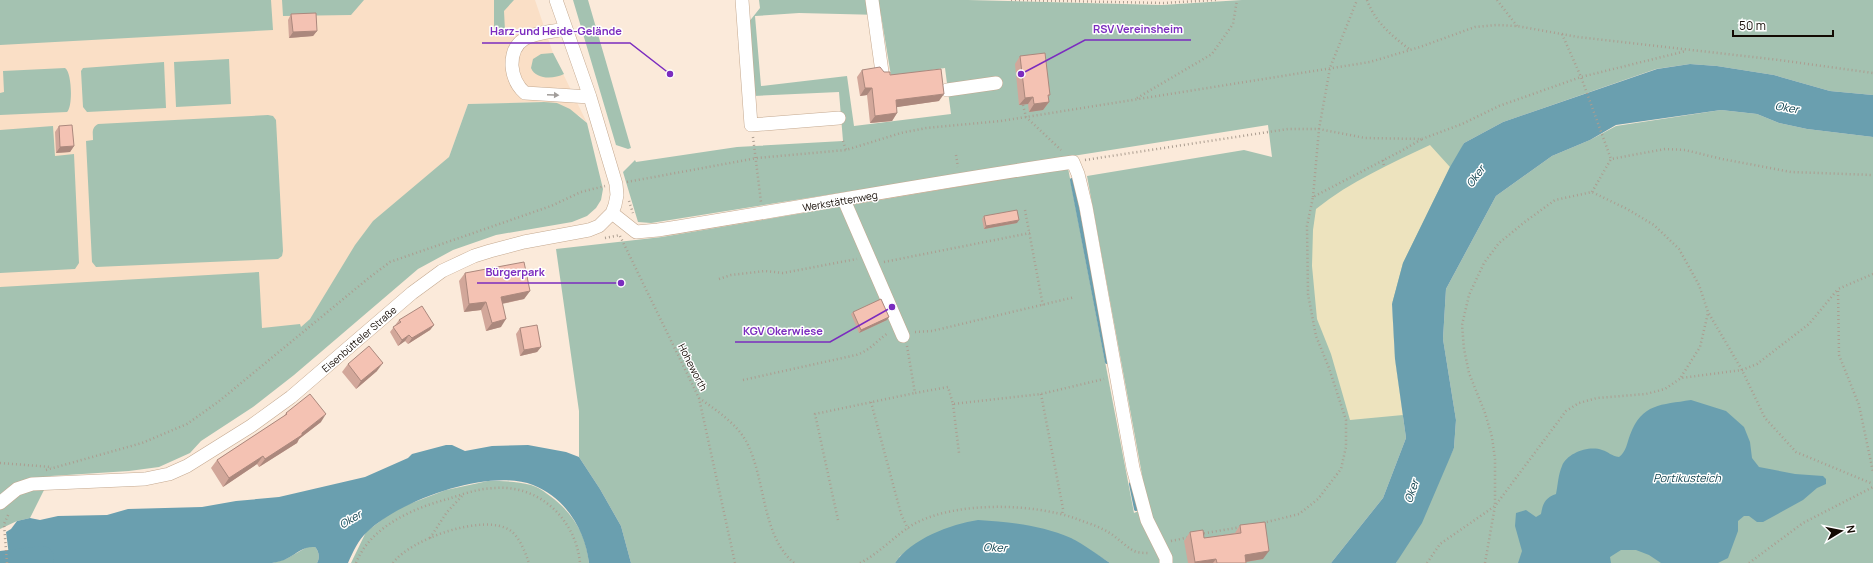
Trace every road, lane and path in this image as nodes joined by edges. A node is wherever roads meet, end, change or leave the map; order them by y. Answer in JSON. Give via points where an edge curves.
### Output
{"nodes":[{"id":1,"x":556,"y":0,"type":"edge"},
{"id":2,"x":742,"y":0,"type":"edge"},
{"id":3,"x":872,"y":0,"type":"edge"},
{"id":4,"x":1011,"y":0,"type":"edge"},
{"id":5,"x":1216,"y":0,"type":"edge"},
{"id":6,"x":1236,"y":0,"type":"edge"},
{"id":7,"x":1357,"y":0,"type":"edge"},
{"id":8,"x":1367,"y":0,"type":"edge"},
{"id":9,"x":1497,"y":0,"type":"edge"},
{"id":10,"x":1517,"y":26,"type":"junction"},
{"id":11,"x":566,"y":29,"type":"junction"},
{"id":12,"x":1562,"y":34,"type":"junction"},
{"id":13,"x":1410,"y":50,"type":"junction"},
{"id":14,"x":1688,"y":50,"type":"junction"},
{"id":15,"x":1330,"y":68,"type":"junction"},
{"id":16,"x":882,"y":72,"type":"edge"},
{"id":17,"x":1873,"y":73,"type":"edge"},
{"id":18,"x":1581,"y":77,"type":"junction"},
{"id":19,"x":996,"y":83,"type":"dead end"},
{"id":20,"x":947,"y":90,"type":"dead end"},
{"id":21,"x":590,"y":96,"type":"junction"},
{"id":22,"x":1135,"y":99,"type":"junction"},
{"id":23,"x":1023,"y":105,"type":"edge"},
{"id":24,"x":1026,"y":117,"type":"junction"},
{"id":25,"x":839,"y":118,"type":"dead end"},
{"id":26,"x":751,"y":125,"type":"junction"},
{"id":27,"x":1319,"y":129,"type":"junction"},
{"id":28,"x":1422,"y":139,"type":"junction"},
{"id":29,"x":843,"y":141,"type":"dead end"},
{"id":30,"x":1057,"y":147,"type":"dead end"},
{"id":31,"x":846,"y":150,"type":"junction"},
{"id":32,"x":757,"y":158,"type":"junction"},
{"id":33,"x":1611,"y":159,"type":"junction"},
{"id":34,"x":1383,"y":160,"type":"junction"},
{"id":35,"x":1073,"y":162,"type":"junction"},
{"id":36,"x":1384,"y":167,"type":"dead end"},
{"id":37,"x":1873,"y":176,"type":"edge"},
{"id":38,"x":620,"y":183,"type":"junction"},
{"id":39,"x":1592,"y":192,"type":"junction"},
{"id":40,"x":1313,"y":197,"type":"junction"},
{"id":41,"x":844,"y":200,"type":"junction"},
{"id":42,"x":1025,"y":210,"type":"dead end"},
{"id":43,"x":612,"y":213,"type":"junction"},
{"id":44,"x":763,"y":214,"type":"junction"},
{"id":45,"x":1030,"y":233,"type":"junction"},
{"id":46,"x":620,"y":235,"type":"dead end"},
{"id":47,"x":871,"y":260,"type":"junction"},
{"id":48,"x":1873,"y":274,"type":"edge"},
{"id":49,"x":719,"y":279,"type":"dead end"},
{"id":50,"x":1838,"y":289,"type":"junction"},
{"id":51,"x":1075,"y":297,"type":"dead end"},
{"id":52,"x":1043,"y":306,"type":"junction"},
{"id":53,"x":1708,"y":312,"type":"junction"},
{"id":54,"x":902,"y":332,"type":"junction"},
{"id":55,"x":1742,"y":370,"type":"junction"},
{"id":56,"x":1107,"y":378,"type":"dead end"},
{"id":57,"x":1680,"y":378,"type":"junction"},
{"id":58,"x":743,"y":380,"type":"dead end"},
{"id":59,"x":915,"y":393,"type":"junction"},
{"id":60,"x":1041,"y":394,"type":"junction"},
{"id":61,"x":699,"y":398,"type":"junction"},
{"id":62,"x":871,"y":402,"type":"junction"},
{"id":63,"x":953,"y":404,"type":"junction"},
{"id":64,"x":959,"y":454,"type":"dead end"},
{"id":65,"x":0,"y":463,"type":"edge"},
{"id":66,"x":1873,"y":472,"type":"edge"},
{"id":67,"x":1873,"y":486,"type":"edge"},
{"id":68,"x":463,"y":494,"type":"junction"},
{"id":69,"x":1,"y":501,"type":"edge"},
{"id":70,"x":1494,"y":506,"type":"junction"},
{"id":71,"x":1062,"y":515,"type":"junction"},
{"id":72,"x":838,"y":520,"type":"dead end"},
{"id":73,"x":1256,"y":524,"type":"edge"},
{"id":74,"x":1248,"y":526,"type":"edge"},
{"id":75,"x":4,"y":527,"type":"dead end"},
{"id":76,"x":908,"y":529,"type":"junction"},
{"id":77,"x":429,"y":539,"type":"junction"},
{"id":78,"x":1160,"y":547,"type":"junction"},
{"id":79,"x":7,"y":563,"type":"edge"},
{"id":80,"x":356,"y":563,"type":"edge"},
{"id":81,"x":393,"y":563,"type":"edge"},
{"id":82,"x":529,"y":563,"type":"edge"},
{"id":83,"x":580,"y":563,"type":"edge"},
{"id":84,"x":735,"y":563,"type":"edge"},
{"id":85,"x":794,"y":563,"type":"edge"},
{"id":86,"x":860,"y":563,"type":"edge"},
{"id":87,"x":1166,"y":563,"type":"edge"},
{"id":88,"x":1427,"y":563,"type":"edge"},
{"id":89,"x":1485,"y":563,"type":"edge"},
{"id":90,"x":1749,"y":563,"type":"edge"}],
"edges":[{"from":1,"to":11,"type":"street"},
{"from":2,"to":26,"type":"street"},
{"from":3,"to":16,"type":"street"},
{"from":4,"to":5,"type":"path","via":[[1163,3]]},
{"from":6,"to":22,"type":"path","via":[[1233,24],[1212,54]]},
{"from":7,"to":15,"type":"path"},
{"from":8,"to":13,"type":"path","via":[[1375,18]]},
{"from":9,"to":10,"type":"path"},
{"from":10,"to":12,"type":"path"},
{"from":10,"to":13,"type":"path","via":[[1475,27]]},
{"from":11,"to":21,"type":"street"},
{"from":11,"to":21,"type":"street","one_way":true,"via":[[533,35],[519,41],[512,57],[513,75],[525,93]]},
{"from":12,"to":14,"type":"path"},
{"from":12,"to":18,"type":"path"},
{"from":13,"to":15,"type":"path","via":[[1370,62]]},
{"from":14,"to":17,"type":"path"},
{"from":14,"to":18,"type":"path"},
{"from":15,"to":22,"type":"path"},
{"from":15,"to":27,"type":"path"},
{"from":18,"to":28,"type":"path","via":[[1499,106]]},
{"from":18,"to":33,"type":"path"},
{"from":19,"to":20,"type":"street"},
{"from":21,"to":38,"type":"street"},
{"from":22,"to":24,"type":"path"},
{"from":23,"to":24,"type":"path"},
{"from":24,"to":30,"type":"path"},
{"from":24,"to":31,"type":"path","via":[[926,128]]},
{"from":25,"to":26,"type":"street"},
{"from":26,"to":32,"type":"path"},
{"from":27,"to":28,"type":"path","via":[[1365,138]]},
{"from":27,"to":35,"type":"path","via":[[1288,129]]},
{"from":27,"to":40,"type":"path"},
{"from":28,"to":34,"type":"path"},
{"from":29,"to":31,"type":"path"},
{"from":31,"to":32,"type":"path"},
{"from":32,"to":38,"type":"path"},
{"from":32,"to":44,"type":"path"},
{"from":33,"to":37,"type":"path","via":[[1665,149],[1686,150],[1791,172]]},
{"from":33,"to":39,"type":"path"},
{"from":34,"to":36,"type":"path"},
{"from":34,"to":40,"type":"path"},
{"from":35,"to":41,"type":"street","name":"Werkstättenweg"},
{"from":35,"to":78,"type":"street","via":[[1086,207],[1133,468],[1147,520]]},
{"from":38,"to":43,"type":"street"},
{"from":38,"to":65,"type":"path","via":[[587,190],[551,206],[390,262],[218,402],[180,427],[142,443],[52,467]]},
{"from":39,"to":53,"type":"path","via":[[1654,225],[1678,248],[1699,286]]},
{"from":39,"to":70,"type":"path","via":[[1555,200],[1505,238],[1484,263],[1469,295],[1462,325],[1464,349],[1469,373],[1492,437],[1496,478]]},
{"from":40,"to":73,"type":"path","via":[[1307,226],[1308,294],[1316,336],[1346,420],[1346,447],[1341,469],[1318,500],[1299,514]]},
{"from":41,"to":44,"type":"street","name":"Werkstättenweg"},
{"from":41,"to":47,"type":"street"},
{"from":42,"to":45,"type":"path"},
{"from":43,"to":44,"type":"street","name":"Werkstättenweg","via":[[636,232]]},
{"from":43,"to":69,"type":"street","name":"Eisenbütteler Straße","via":[[606,220],[589,230],[490,251],[442,271],[412,292],[291,397],[234,438],[183,469],[145,480],[32,484],[16,489]]},
{"from":45,"to":47,"type":"path"},
{"from":45,"to":52,"type":"path"},
{"from":46,"to":61,"type":"path","name":"Hoheworth"},
{"from":47,"to":49,"type":"path","via":[[783,273],[731,275]]},
{"from":47,"to":54,"type":"street"},
{"from":48,"to":50,"type":"path"},
{"from":50,"to":55,"type":"path","via":[[1809,324],[1757,364]]},
{"from":50,"to":66,"type":"path","via":[[1839,354],[1859,405]]},
{"from":51,"to":52,"type":"path"},
{"from":52,"to":54,"type":"path","via":[[932,331]]},
{"from":53,"to":55,"type":"path"},
{"from":53,"to":57,"type":"path","via":[[1700,347]]},
{"from":54,"to":58,"type":"path","via":[[891,331],[877,340],[868,351],[856,355]]},
{"from":54,"to":59,"type":"path","via":[[908,348]]},
{"from":55,"to":57,"type":"path"},
{"from":55,"to":67,"type":"path","via":[[1765,418],[1796,452]]},
{"from":56,"to":60,"type":"path"},
{"from":57,"to":70,"type":"path","via":[[1665,389],[1646,394],[1597,398],[1579,403],[1566,411]]},
{"from":59,"to":62,"type":"path"},
{"from":59,"to":63,"type":"path","via":[[948,387]]},
{"from":60,"to":63,"type":"path"},
{"from":60,"to":71,"type":"path","via":[[1063,509]]},
{"from":61,"to":84,"type":"path","name":"Hoheworth"},
{"from":61,"to":85,"type":"path","via":[[725,417],[746,441],[773,530],[787,557]]},
{"from":62,"to":72,"type":"path","via":[[815,414]]},
{"from":62,"to":76,"type":"path","via":[[901,514]]},
{"from":63,"to":64,"type":"path"},
{"from":67,"to":90,"type":"path","via":[[1803,522]]},
{"from":68,"to":77,"type":"path"},
{"from":68,"to":80,"type":"path","via":[[405,514],[373,538]]},
{"from":68,"to":83,"type":"path","via":[[496,488],[530,493],[541,498],[559,514],[571,530],[578,548]]},
{"from":70,"to":88,"type":"path","via":[[1440,544]]},
{"from":70,"to":89,"type":"path"},
{"from":71,"to":76,"type":"path","via":[[996,506],[946,512],[931,516]]},
{"from":71,"to":78,"type":"path","via":[[1107,531],[1136,552],[1151,553]]},
{"from":74,"to":78,"type":"path","via":[[1173,540]]},
{"from":75,"to":79,"type":"path"},
{"from":76,"to":86,"type":"path"},
{"from":77,"to":81,"type":"path","via":[[407,549]]},
{"from":77,"to":82,"type":"path","via":[[461,528],[496,524],[511,531],[517,538]]},
{"from":78,"to":87,"type":"street"}]}
